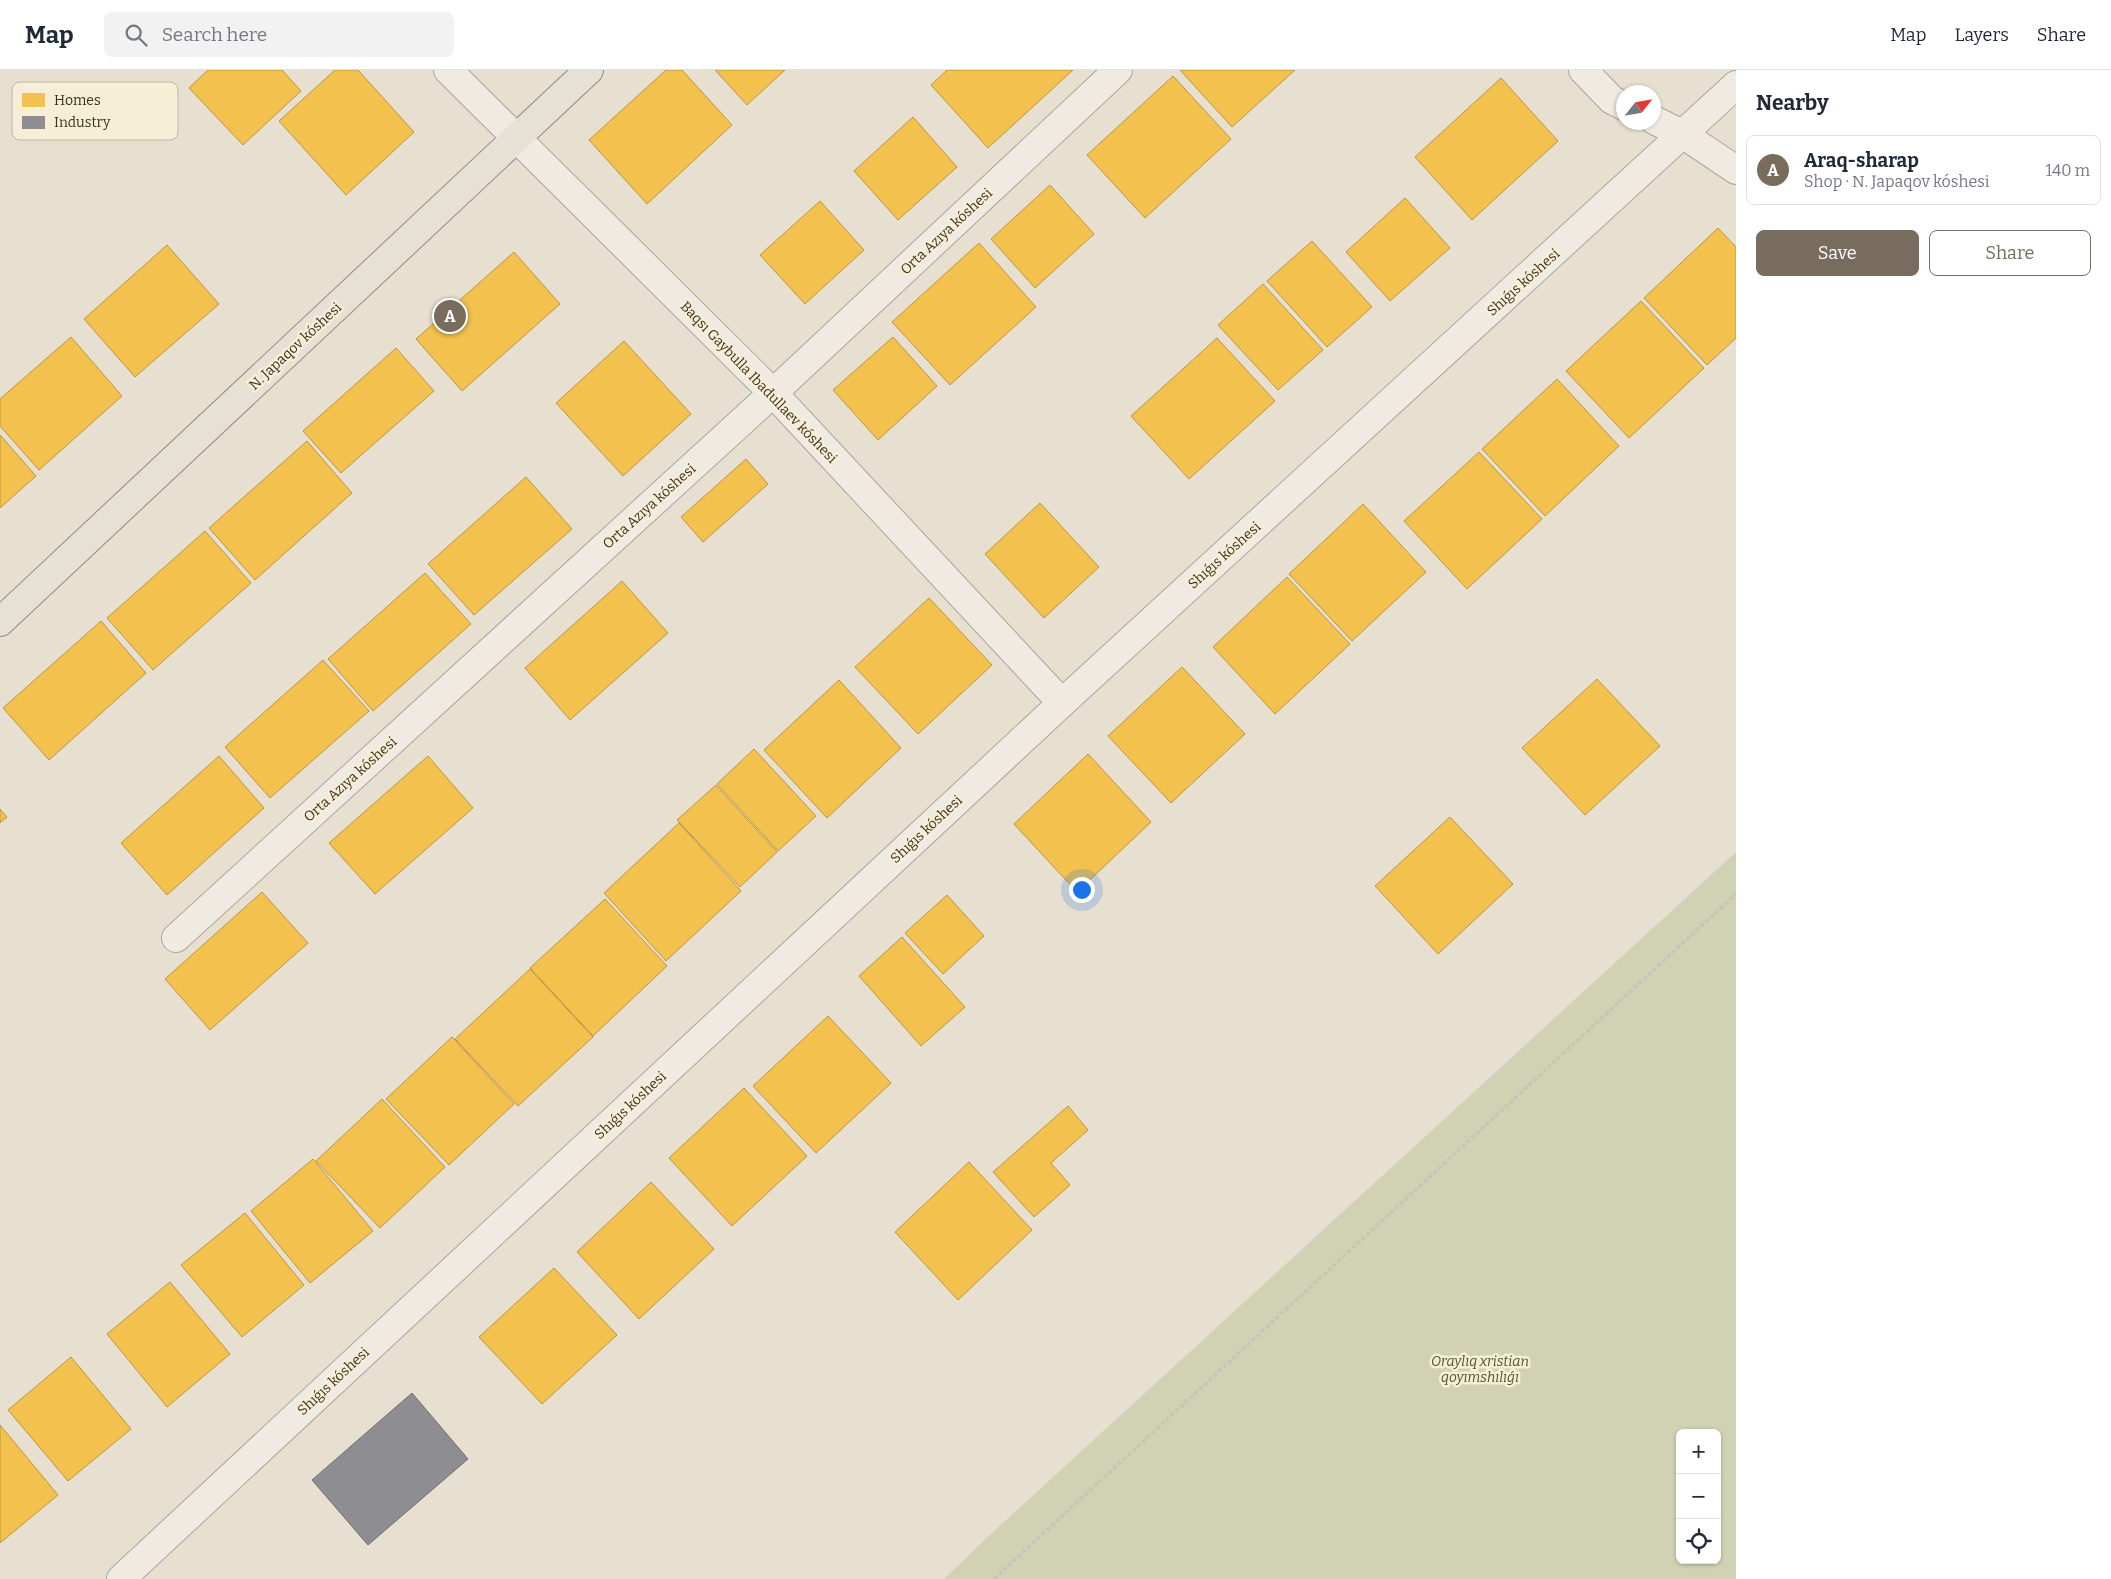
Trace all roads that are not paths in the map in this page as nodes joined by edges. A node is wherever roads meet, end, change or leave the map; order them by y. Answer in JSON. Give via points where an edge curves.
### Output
{"nodes":[{"id":1,"x":448,"y":70,"type":"edge"},
{"id":2,"x":589,"y":70,"type":"edge"},
{"id":3,"x":1118,"y":70,"type":"edge"},
{"id":4,"x":1583,"y":70,"type":"edge"},
{"id":5,"x":1736,"y":85,"type":"edge"},
{"id":6,"x":1616,"y":102,"type":"edge"},
{"id":7,"x":1661,"y":124,"type":"edge"},
{"id":8,"x":1684,"y":135,"type":"junction"},
{"id":9,"x":517,"y":138,"type":"junction"},
{"id":10,"x":1736,"y":170,"type":"edge"},
{"id":11,"x":774,"y":393,"type":"junction"},
{"id":12,"x":0,"y":622,"type":"edge"},
{"id":13,"x":1062,"y":703,"type":"junction"},
{"id":14,"x":176,"y":938,"type":"dead end"},
{"id":15,"x":121,"y":1579,"type":"edge"}],
"edges":[{"from":1,"to":9,"type":"street","name":"Baqsı Gaybulla Ibadullaev kóshesi"},
{"from":2,"to":9,"type":"main road","name":"N. Japaqov kóshesi"},
{"from":3,"to":11,"type":"street","name":"Orta Azıya kóshesi"},
{"from":4,"to":6,"type":"street"},
{"from":5,"to":8,"type":"street","name":"Shıǵıs kóshesi"},
{"from":7,"to":8,"type":"street"},
{"from":8,"to":10,"type":"street"},
{"from":8,"to":13,"type":"street","name":"Shıǵıs kóshesi"},
{"from":9,"to":11,"type":"street","name":"Baqsı Gaybulla Ibadullaev kóshesi"},
{"from":9,"to":12,"type":"main road","name":"N. Japaqov kóshesi"},
{"from":11,"to":13,"type":"street","name":"Baqsı Gaybulla Ibadullaev kóshesi"},
{"from":11,"to":14,"type":"street","name":"Orta Azıya kóshesi"},
{"from":13,"to":15,"type":"street","name":"Shıǵıs kóshesi"}]}
